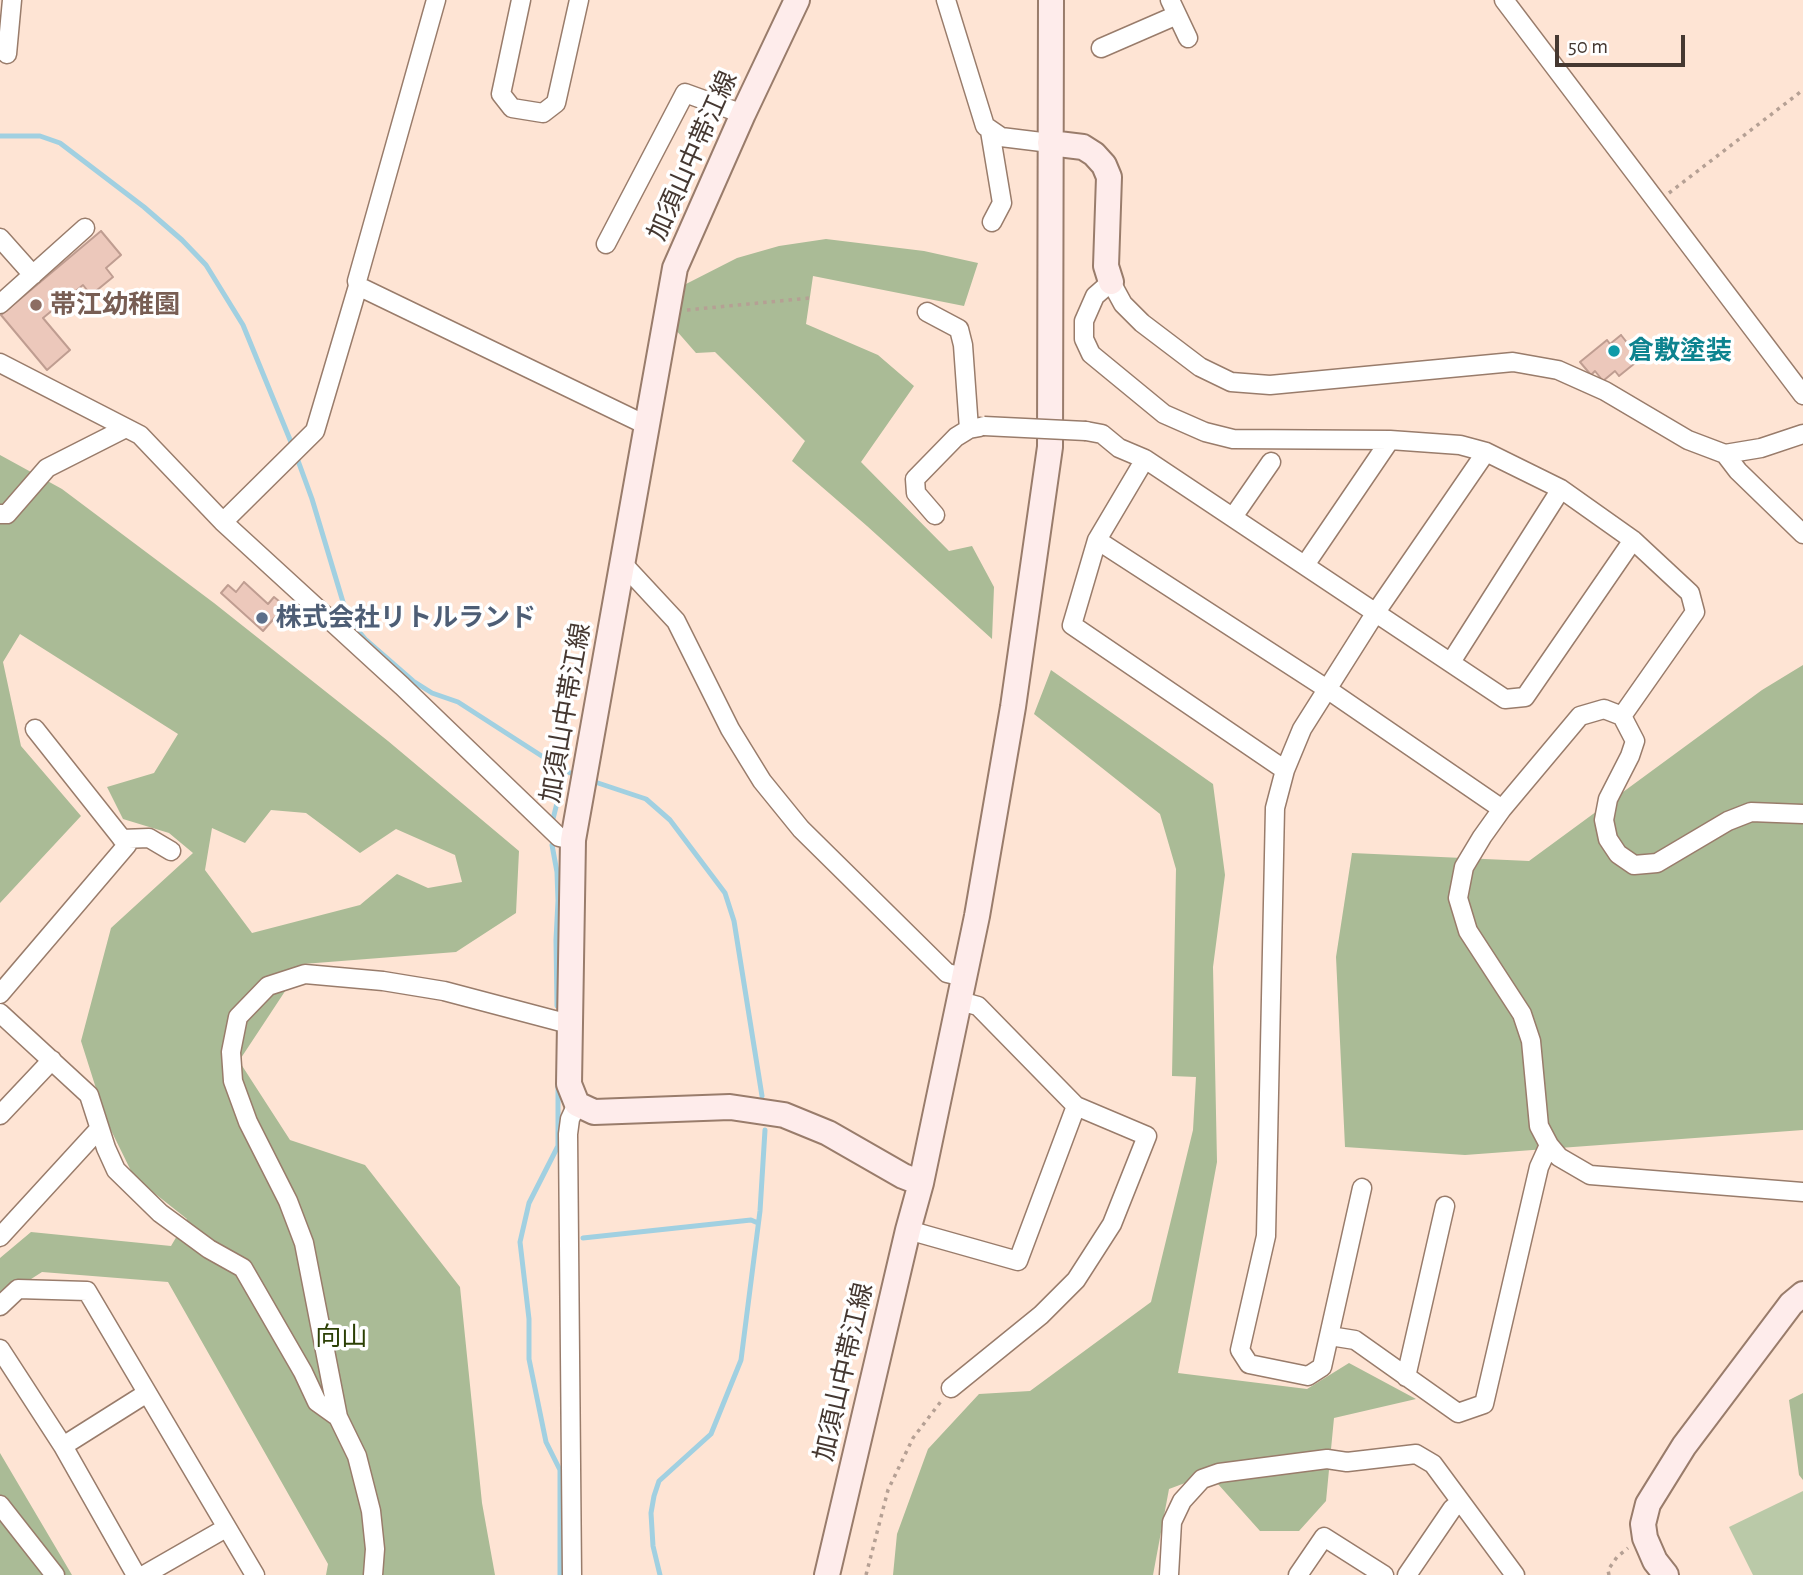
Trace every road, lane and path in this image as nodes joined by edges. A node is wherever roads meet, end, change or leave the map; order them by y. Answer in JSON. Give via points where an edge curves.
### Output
{"nodes":[{"id":1,"x":12,"y":0,"type":"edge"},
{"id":2,"x":436,"y":0,"type":"edge"},
{"id":3,"x":521,"y":0,"type":"edge"},
{"id":4,"x":579,"y":0,"type":"edge"},
{"id":5,"x":797,"y":0,"type":"edge"},
{"id":6,"x":946,"y":0,"type":"edge"},
{"id":7,"x":1051,"y":0,"type":"edge"},
{"id":8,"x":1504,"y":0,"type":"edge"},
{"id":9,"x":1174,"y":7,"type":"edge"},
{"id":10,"x":1188,"y":37,"type":"dead end"},
{"id":11,"x":1101,"y":48,"type":"dead end"},
{"id":12,"x":6,"y":54,"type":"dead end"},
{"id":13,"x":1803,"y":90,"type":"edge"},
{"id":14,"x":743,"y":114,"type":"junction"},
{"id":15,"x":990,"y":131,"type":"junction"},
{"id":16,"x":1050,"y":143,"type":"junction"},
{"id":17,"x":1658,"y":202,"type":"junction"},
{"id":18,"x":992,"y":222,"type":"dead end"},
{"id":19,"x":85,"y":228,"type":"dead end"},
{"id":20,"x":0,"y":238,"type":"edge"},
{"id":21,"x":606,"y":244,"type":"dead end"},
{"id":22,"x":33,"y":275,"type":"junction"},
{"id":23,"x":1111,"y":282,"type":"junction"},
{"id":24,"x":358,"y":286,"type":"junction"},
{"id":25,"x":810,"y":298,"type":"dead end"},
{"id":26,"x":0,"y":304,"type":"edge"},
{"id":27,"x":667,"y":312,"type":"junction"},
{"id":28,"x":927,"y":312,"type":"dead end"},
{"id":29,"x":0,"y":363,"type":"edge"},
{"id":30,"x":1803,"y":395,"type":"edge"},
{"id":31,"x":646,"y":425,"type":"junction"},
{"id":32,"x":976,"y":427,"type":"junction"},
{"id":33,"x":124,"y":429,"type":"junction"},
{"id":34,"x":1803,"y":435,"type":"edge"},
{"id":35,"x":1390,"y":440,"type":"junction"},
{"id":36,"x":1486,"y":452,"type":"junction"},
{"id":37,"x":1725,"y":454,"type":"junction"},
{"id":38,"x":1145,"y":459,"type":"junction"},
{"id":39,"x":1271,"y":462,"type":"dead end"},
{"id":40,"x":1561,"y":489,"type":"junction"},
{"id":41,"x":0,"y":514,"type":"edge"},
{"id":42,"x":935,"y":515,"type":"dead end"},
{"id":43,"x":1233,"y":517,"type":"junction"},
{"id":44,"x":223,"y":522,"type":"junction"},
{"id":45,"x":1803,"y":534,"type":"edge"},
{"id":46,"x":1097,"y":540,"type":"junction"},
{"id":47,"x":1633,"y":540,"type":"junction"},
{"id":48,"x":623,"y":564,"type":"junction"},
{"id":49,"x":1306,"y":565,"type":"junction"},
{"id":50,"x":1376,"y":612,"type":"junction"},
{"id":51,"x":1451,"y":662,"type":"junction"},
{"id":52,"x":1327,"y":689,"type":"junction"},
{"id":53,"x":1622,"y":716,"type":"junction"},
{"id":54,"x":35,"y":729,"type":"dead end"},
{"id":55,"x":1285,"y":770,"type":"junction"},
{"id":56,"x":1502,"y":809,"type":"junction"},
{"id":57,"x":1803,"y":814,"type":"edge"},
{"id":58,"x":122,"y":839,"type":"junction"},
{"id":59,"x":573,"y":840,"type":"junction"},
{"id":60,"x":171,"y":851,"type":"dead end"},
{"id":61,"x":964,"y":977,"type":"junction"},
{"id":62,"x":0,"y":994,"type":"edge"},
{"id":63,"x":960,"y":1001,"type":"junction"},
{"id":64,"x":0,"y":1013,"type":"edge"},
{"id":65,"x":569,"y":1024,"type":"junction"},
{"id":66,"x":52,"y":1060,"type":"junction"},
{"id":67,"x":577,"y":1104,"type":"junction"},
{"id":68,"x":1076,"y":1106,"type":"junction"},
{"id":69,"x":0,"y":1115,"type":"edge"},
{"id":70,"x":99,"y":1129,"type":"junction"},
{"id":71,"x":1549,"y":1145,"type":"junction"},
{"id":72,"x":921,"y":1183,"type":"junction"},
{"id":73,"x":1362,"y":1188,"type":"dead end"},
{"id":74,"x":1803,"y":1192,"type":"edge"},
{"id":75,"x":1445,"y":1206,"type":"dead end"},
{"id":76,"x":908,"y":1230,"type":"junction"},
{"id":77,"x":2,"y":1232,"type":"edge"},
{"id":78,"x":1803,"y":1294,"type":"edge"},
{"id":79,"x":0,"y":1306,"type":"edge"},
{"id":80,"x":1330,"y":1336,"type":"junction"},
{"id":81,"x":0,"y":1349,"type":"edge"},
{"id":82,"x":1406,"y":1377,"type":"junction"},
{"id":83,"x":951,"y":1388,"type":"joint"},
{"id":84,"x":147,"y":1393,"type":"junction"},
{"id":85,"x":338,"y":1417,"type":"junction"},
{"id":86,"x":63,"y":1446,"type":"junction"},
{"id":87,"x":1461,"y":1502,"type":"junction"},
{"id":88,"x":0,"y":1505,"type":"edge"},
{"id":89,"x":226,"y":1528,"type":"junction"},
{"id":90,"x":1645,"y":1538,"type":"junction"},
{"id":91,"x":55,"y":1575,"type":"edge"},
{"id":92,"x":136,"y":1575,"type":"edge"},
{"id":93,"x":144,"y":1575,"type":"edge"},
{"id":94,"x":255,"y":1575,"type":"edge"},
{"id":95,"x":373,"y":1575,"type":"edge"},
{"id":96,"x":572,"y":1575,"type":"edge"},
{"id":97,"x":827,"y":1575,"type":"edge"},
{"id":98,"x":866,"y":1575,"type":"edge"},
{"id":99,"x":1169,"y":1575,"type":"edge"},
{"id":100,"x":1298,"y":1575,"type":"edge"},
{"id":101,"x":1384,"y":1575,"type":"edge"},
{"id":102,"x":1407,"y":1575,"type":"edge"},
{"id":103,"x":1515,"y":1575,"type":"edge"},
{"id":104,"x":1609,"y":1575,"type":"edge"},
{"id":105,"x":1665,"y":1575,"type":"edge"}],
"edges":[{"from":1,"to":12,"type":"street"},
{"from":2,"to":24,"type":"street"},
{"from":3,"to":4,"type":"street","via":[[502,94],[512,108],[543,113],[556,103]]},
{"from":5,"to":14,"type":"main road","name":"加須山中帯江線"},
{"from":6,"to":15,"type":"street","via":[[981,120]]},
{"from":7,"to":16,"type":"main road","name":"加須山中帯江線"},
{"from":8,"to":17,"type":"street"},
{"from":9,"to":10,"type":"street"},
{"from":9,"to":11,"type":"street"},
{"from":13,"to":17,"type":"path"},
{"from":14,"to":21,"type":"street","via":[[685,93]]},
{"from":14,"to":27,"type":"main road","name":"加須山中帯江線","via":[[675,268]]},
{"from":15,"to":16,"type":"street","via":[[1013,140]]},
{"from":15,"to":18,"type":"street","via":[[1002,203]]},
{"from":16,"to":23,"type":"main road","via":[[1083,147],[1104,165],[1109,177],[1106,266]]},
{"from":16,"to":61,"type":"main road","name":"加須山中帯江線","via":[[1050,447],[1013,706]]},
{"from":17,"to":30,"type":"street"},
{"from":19,"to":22,"type":"street"},
{"from":20,"to":22,"type":"street"},
{"from":22,"to":26,"type":"street"},
{"from":23,"to":35,"type":"street","via":[[1095,296],[1084,321],[1084,339],[1091,354],[1164,414],[1233,439]]},
{"from":23,"to":37,"type":"street","via":[[1123,304],[1142,323],[1200,367],[1231,382],[1270,385],[1513,362],[1558,370],[1605,391],[1688,440]]},
{"from":24,"to":31,"type":"street"},
{"from":24,"to":44,"type":"street","via":[[315,431]]},
{"from":25,"to":27,"type":"path"},
{"from":27,"to":31,"type":"main road","name":"加須山中帯江線"},
{"from":28,"to":32,"type":"street","via":[[958,329]]},
{"from":29,"to":33,"type":"street"},
{"from":31,"to":48,"type":"main road","name":"加須山中帯江線"},
{"from":32,"to":38,"type":"street","bridge":true,"via":[[1102,434],[1119,448]]},
{"from":32,"to":42,"type":"street","via":[[956,437],[915,480],[916,493]]},
{"from":33,"to":41,"type":"street","via":[[47,468],[7,514]]},
{"from":33,"to":44,"type":"street","via":[[140,435]]},
{"from":34,"to":37,"type":"street"},
{"from":35,"to":36,"type":"street","via":[[1460,444]]},
{"from":35,"to":49,"type":"street"},
{"from":36,"to":40,"type":"street"},
{"from":36,"to":50,"type":"street"},
{"from":37,"to":45,"type":"street"},
{"from":38,"to":43,"type":"street"},
{"from":38,"to":46,"type":"street"},
{"from":39,"to":43,"type":"street"},
{"from":40,"to":47,"type":"street"},
{"from":40,"to":51,"type":"street"},
{"from":43,"to":49,"type":"street"},
{"from":44,"to":59,"type":"street","via":[[402,685],[559,837]]},
{"from":46,"to":52,"type":"street"},
{"from":46,"to":55,"type":"street","via":[[1072,625]]},
{"from":47,"to":51,"type":"street","via":[[1525,697],[1505,699]]},
{"from":47,"to":53,"type":"street","via":[[1690,593],[1695,612]]},
{"from":48,"to":59,"type":"main road","name":"加須山中帯江線"},
{"from":48,"to":61,"type":"street","via":[[676,621],[736,739],[801,830],[947,973]]},
{"from":49,"to":50,"type":"street"},
{"from":50,"to":51,"type":"street"},
{"from":50,"to":52,"type":"street"},
{"from":52,"to":55,"type":"street","via":[[1302,729]]},
{"from":52,"to":56,"type":"street"},
{"from":53,"to":56,"type":"street","via":[[1604,709],[1580,716]]},
{"from":53,"to":57,"type":"street","via":[[1635,741],[1608,799],[1604,820],[1608,839],[1618,854],[1634,865],[1657,863],[1751,811]]},
{"from":54,"to":58,"type":"street"},
{"from":55,"to":80,"type":"street","via":[[1275,808],[1266,1236],[1240,1350],[1249,1363],[1308,1376],[1322,1367]]},
{"from":56,"to":71,"type":"street","via":[[1464,867],[1458,898],[1468,930],[1522,1014],[1531,1041],[1539,1126]]},
{"from":58,"to":60,"type":"street","via":[[149,838]]},
{"from":58,"to":62,"type":"street","via":[[127,845]]},
{"from":59,"to":65,"type":"main road","name":"加須山中帯江線"},
{"from":61,"to":63,"type":"main road","name":"加須山中帯江線"},
{"from":63,"to":68,"type":"street","via":[[978,1006]]},
{"from":63,"to":72,"type":"main road","name":"加須山中帯江線"},
{"from":64,"to":66,"type":"street"},
{"from":65,"to":67,"type":"main road","name":"加須山中帯江線","via":[[569,1084]]},
{"from":65,"to":85,"type":"street","via":[[444,991],[304,974],[268,986],[238,1017],[231,1052],[233,1081],[304,1243]]},
{"from":66,"to":69,"type":"street"},
{"from":66,"to":70,"type":"street","via":[[89,1096]]},
{"from":67,"to":72,"type":"main road","via":[[594,1112],[730,1107],[784,1115]]},
{"from":67,"to":96,"type":"street","via":[[568,1134]]},
{"from":68,"to":76,"type":"street","via":[[1018,1261]]},
{"from":68,"to":83,"type":"street","via":[[1147,1136],[1112,1224],[1076,1280],[1041,1315]]},
{"from":70,"to":77,"type":"street"},
{"from":70,"to":85,"type":"street","via":[[116,1170],[160,1213],[243,1268],[317,1402]]},
{"from":71,"to":74,"type":"street","via":[[1559,1157],[1590,1175]]},
{"from":71,"to":82,"type":"street","via":[[1539,1167],[1484,1404],[1458,1413]]},
{"from":72,"to":76,"type":"main road","name":"加須山中帯江線"},
{"from":73,"to":80,"type":"street"},
{"from":75,"to":82,"type":"street"},
{"from":76,"to":97,"type":"main road","name":"加須山中帯江線"},
{"from":78,"to":90,"type":"main road","via":[[1662,1479],[1648,1504]]},
{"from":79,"to":84,"type":"street","via":[[18,1289],[87,1291]]},
{"from":80,"to":82,"type":"street","via":[[1355,1340]]},
{"from":81,"to":86,"type":"street"},
{"from":83,"to":98,"type":"path","via":[[912,1438],[888,1490]]},
{"from":84,"to":86,"type":"street"},
{"from":84,"to":89,"type":"street"},
{"from":85,"to":95,"type":"street","via":[[357,1457],[371,1511]]},
{"from":86,"to":92,"type":"street"},
{"from":87,"to":99,"type":"street","via":[[1433,1464],[1416,1454],[1347,1462],[1327,1459],[1219,1473],[1202,1479],[1182,1501],[1172,1522]]},
{"from":87,"to":102,"type":"street"},
{"from":87,"to":103,"type":"street"},
{"from":88,"to":91,"type":"street"},
{"from":89,"to":93,"type":"street"},
{"from":89,"to":94,"type":"street"},
{"from":90,"to":104,"type":"path","via":[[1616,1557]]},
{"from":90,"to":105,"type":"main road"},
{"from":100,"to":101,"type":"street","via":[[1325,1536]]}]}
